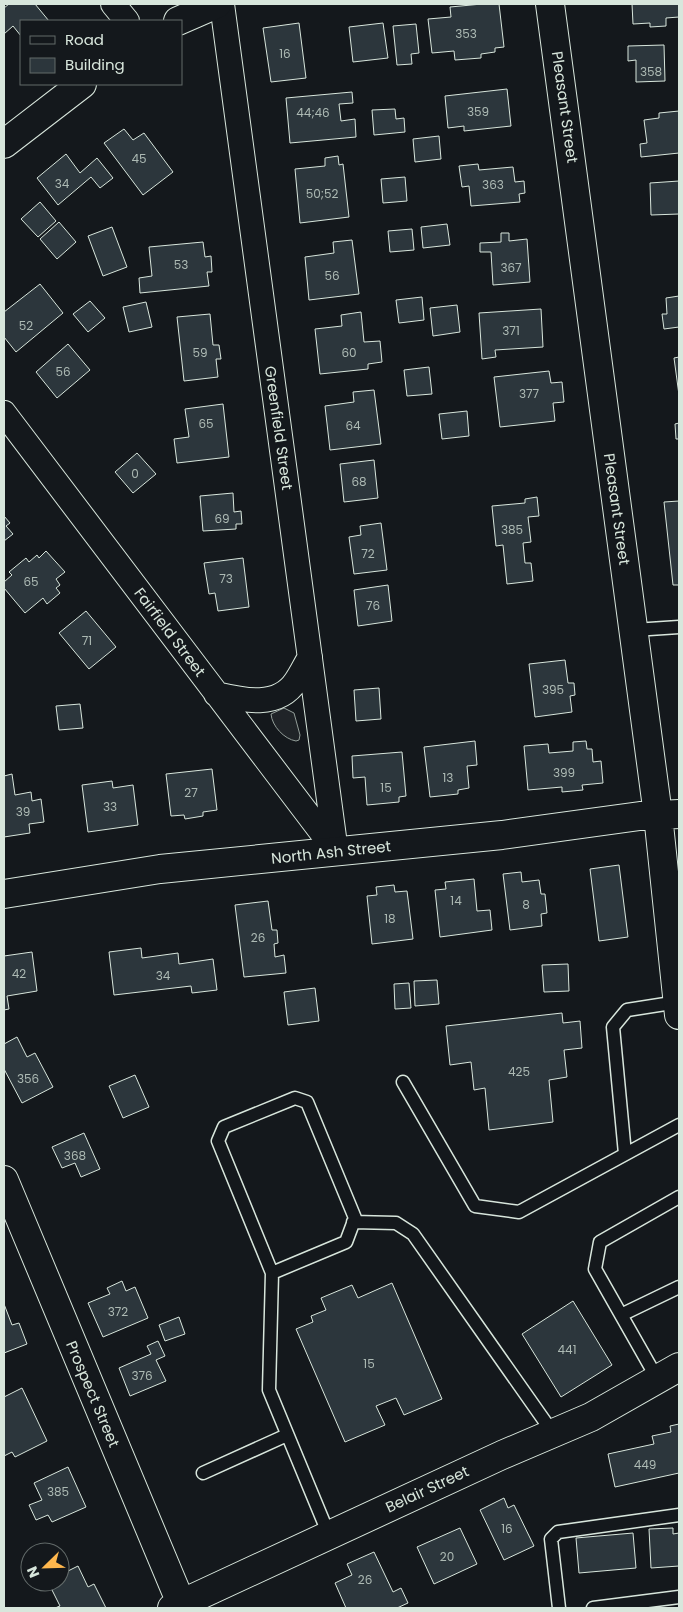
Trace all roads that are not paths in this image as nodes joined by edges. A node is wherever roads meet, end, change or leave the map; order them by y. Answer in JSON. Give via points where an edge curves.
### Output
{"nodes":[{"id":1,"x":113,"y":4,"type":"edge"},
{"id":2,"x":217,"y":4,"type":"edge"},
{"id":3,"x":222,"y":4,"type":"edge"},
{"id":4,"x":550,"y":4,"type":"edge"},
{"id":5,"x":126,"y":20,"type":"edge"},
{"id":6,"x":180,"y":20,"type":"edge"},
{"id":7,"x":81,"y":85,"type":"edge"},
{"id":8,"x":4,"y":144,"type":"edge"},
{"id":9,"x":4,"y":413,"type":"edge"},
{"id":10,"x":679,"y":627,"type":"edge"},
{"id":11,"x":634,"y":630,"type":"junction"},
{"id":12,"x":310,"y":657,"type":"junction"},
{"id":13,"x":216,"y":694,"type":"junction"},
{"id":14,"x":669,"y":815,"type":"edge"},
{"id":15,"x":336,"y":852,"type":"junction"},
{"id":16,"x":4,"y":894,"type":"edge"},
{"id":17,"x":679,"y":1008,"type":"edge"},
{"id":18,"x":403,"y":1082,"type":"dead end"},
{"id":19,"x":679,"y":1125,"type":"edge"},
{"id":20,"x":626,"y":1154,"type":"junction"},
{"id":21,"x":4,"y":1180,"type":"edge"},
{"id":22,"x":679,"y":1197,"type":"edge"},
{"id":23,"x":353,"y":1222,"type":"junction"},
{"id":24,"x":272,"y":1273,"type":"junction"},
{"id":25,"x":679,"y":1286,"type":"edge"},
{"id":26,"x":621,"y":1315,"type":"junction"},
{"id":27,"x":669,"y":1374,"type":"edge"},
{"id":28,"x":553,"y":1434,"type":"junction"},
{"id":29,"x":287,"y":1435,"type":"junction"},
{"id":30,"x":202,"y":1473,"type":"dead end"},
{"id":31,"x":679,"y":1515,"type":"edge"},
{"id":32,"x":329,"y":1535,"type":"junction"},
{"id":33,"x":679,"y":1597,"type":"edge"},
{"id":34,"x":179,"y":1607,"type":"edge"},
{"id":35,"x":559,"y":1608,"type":"edge"},
{"id":36,"x":593,"y":1608,"type":"edge"}],
"edges":[{"from":1,"to":5,"type":"street"},
{"from":2,"to":6,"type":"main road"},
{"from":3,"to":12,"type":"street","name":"Greenfield Street"},
{"from":4,"to":11,"type":"main road","name":"Pleasant Street"},
{"from":7,"to":8,"type":"main road"},
{"from":9,"to":13,"type":"street","name":"Fairfield Street"},
{"from":10,"to":11,"type":"lane"},
{"from":11,"to":14,"type":"main road","name":"Pleasant Street"},
{"from":12,"to":13,"type":"street","via":[[295,683],[277,696],[260,701]]},
{"from":12,"to":15,"type":"street","name":"Greenfield Street"},
{"from":13,"to":15,"type":"street","name":"Fairfield Street"},
{"from":14,"to":15,"type":"main road","name":"North Ash Street"},
{"from":14,"to":17,"type":"main road","name":"Pleasant Street"},
{"from":15,"to":16,"type":"main road","name":"North Ash Street","via":[[160,869]]},
{"from":17,"to":20,"type":"lane","via":[[627,1010],[613,1027]]},
{"from":18,"to":20,"type":"lane","via":[[475,1206],[519,1212]]},
{"from":19,"to":20,"type":"lane"},
{"from":21,"to":34,"type":"main road","name":"Prospect Street"},
{"from":22,"to":26,"type":"lane","via":[[600,1242],[595,1269]]},
{"from":23,"to":24,"type":"lane","via":[[346,1242]]},
{"from":23,"to":24,"type":"lane","via":[[355,1218],[307,1102],[295,1098],[224,1127],[218,1141]]},
{"from":23,"to":28,"type":"lane","via":[[396,1223],[413,1234]]},
{"from":24,"to":29,"type":"lane","via":[[269,1390]]},
{"from":25,"to":26,"type":"lane"},
{"from":26,"to":27,"type":"lane"},
{"from":27,"to":28,"type":"main road","name":"Belair Street","via":[[591,1418]]},
{"from":28,"to":32,"type":"main road","name":"Belair Street"},
{"from":29,"to":30,"type":"lane"},
{"from":29,"to":32,"type":"lane"},
{"from":31,"to":35,"type":"lane","via":[[558,1532],[551,1539]]},
{"from":32,"to":34,"type":"main road","name":"Belair Street"},
{"from":33,"to":36,"type":"lane"}]}
